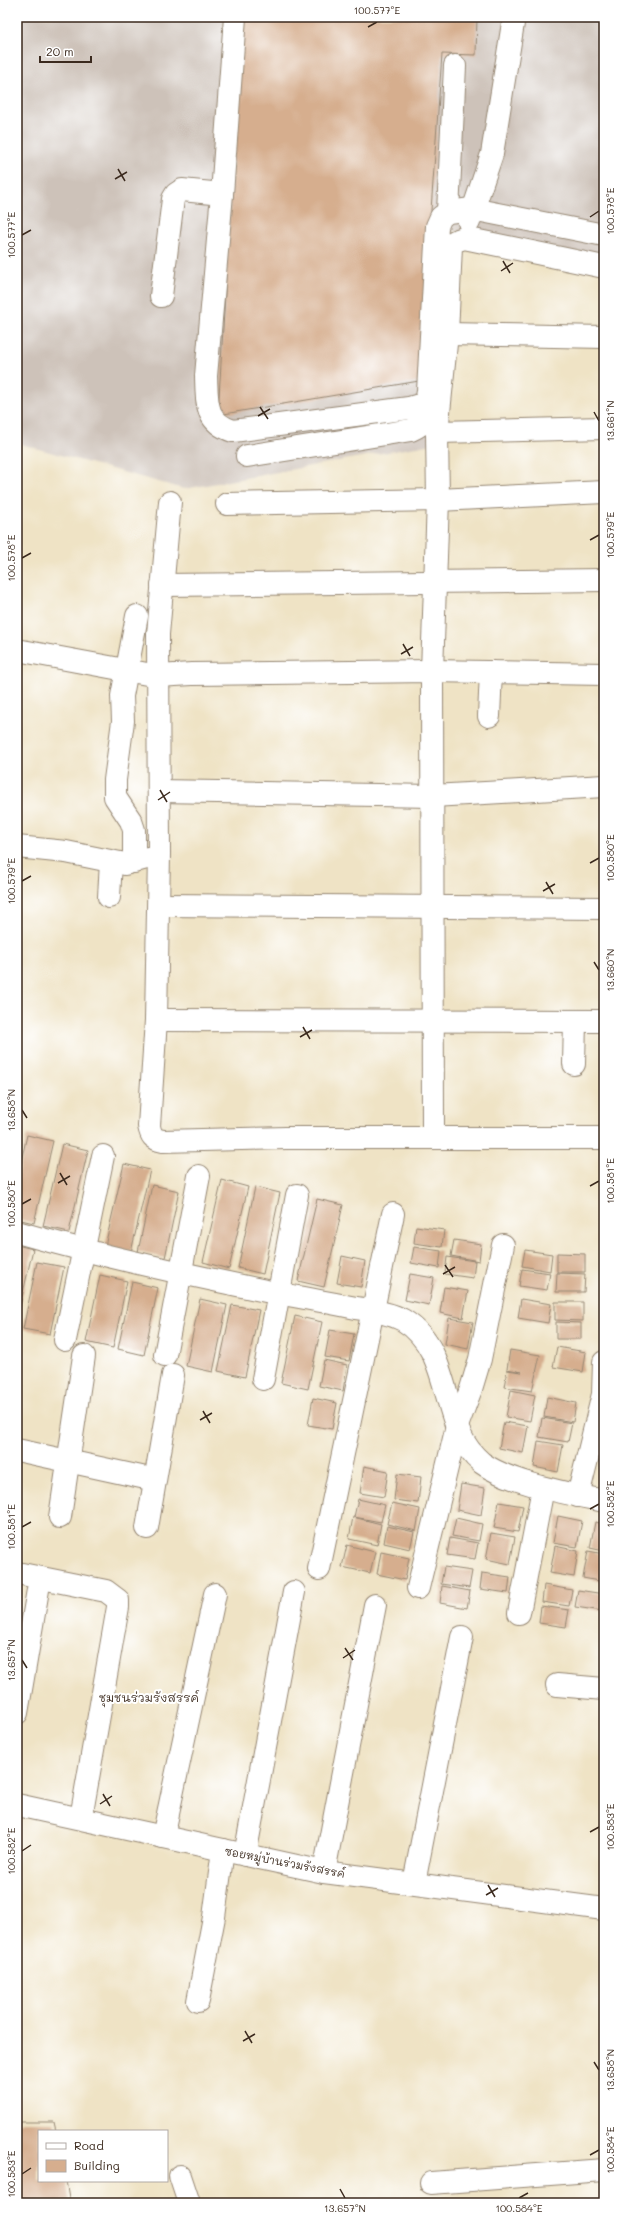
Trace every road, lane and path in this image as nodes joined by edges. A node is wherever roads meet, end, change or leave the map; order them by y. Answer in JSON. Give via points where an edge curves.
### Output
{"nodes":[{"id":1,"x":235,"y":17,"type":"edge"},
{"id":2,"x":514,"y":17,"type":"edge"},
{"id":3,"x":455,"y":66,"type":"dead end"},
{"id":4,"x":217,"y":194,"type":"junction"},
{"id":5,"x":472,"y":209,"type":"junction"},
{"id":6,"x":448,"y":212,"type":"junction"},
{"id":7,"x":604,"y":235,"type":"edge"},
{"id":8,"x":464,"y":238,"type":"junction"},
{"id":9,"x":604,"y":267,"type":"edge"},
{"id":10,"x":161,"y":296,"type":"dead end"},
{"id":11,"x":447,"y":334,"type":"junction"},
{"id":12,"x":604,"y":337,"type":"edge"},
{"id":13,"x":426,"y":403,"type":"junction"},
{"id":14,"x":604,"y":428,"type":"edge"},
{"id":15,"x":437,"y":432,"type":"junction"},
{"id":16,"x":247,"y":456,"type":"dead end"},
{"id":17,"x":604,"y":492,"type":"edge"},
{"id":18,"x":438,"y":500,"type":"junction"},
{"id":19,"x":170,"y":502,"type":"dead end"},
{"id":20,"x":227,"y":504,"type":"dead end"},
{"id":21,"x":604,"y":580,"type":"edge"},
{"id":22,"x":436,"y":581,"type":"junction"},
{"id":23,"x":165,"y":585,"type":"junction"},
{"id":24,"x":138,"y":616,"type":"dead end"},
{"id":25,"x":17,"y":650,"type":"edge"},
{"id":26,"x":126,"y":670,"type":"junction"},
{"id":27,"x":432,"y":671,"type":"junction"},
{"id":28,"x":491,"y":672,"type":"junction"},
{"id":29,"x":604,"y":674,"type":"edge"},
{"id":30,"x":160,"y":676,"type":"junction"},
{"id":31,"x":489,"y":716,"type":"dead end"},
{"id":32,"x":604,"y":786,"type":"edge"},
{"id":33,"x":158,"y":790,"type":"junction"},
{"id":34,"x":433,"y":796,"type":"junction"},
{"id":35,"x":17,"y":847,"type":"edge"},
{"id":36,"x":159,"y":854,"type":"junction"},
{"id":37,"x":111,"y":862,"type":"junction"},
{"id":38,"x":134,"y":862,"type":"junction"},
{"id":39,"x":109,"y":897,"type":"dead end"},
{"id":40,"x":158,"y":905,"type":"junction"},
{"id":41,"x":433,"y":908,"type":"junction"},
{"id":42,"x":604,"y":908,"type":"edge"},
{"id":43,"x":156,"y":1020,"type":"junction"},
{"id":44,"x":575,"y":1021,"type":"junction"},
{"id":45,"x":604,"y":1021,"type":"edge"},
{"id":46,"x":433,"y":1022,"type":"junction"},
{"id":47,"x":574,"y":1064,"type":"dead end"},
{"id":48,"x":433,"y":1138,"type":"junction"},
{"id":49,"x":604,"y":1138,"type":"edge"},
{"id":50,"x":103,"y":1156,"type":"dead end"},
{"id":51,"x":199,"y":1176,"type":"dead end"},
{"id":52,"x":297,"y":1195,"type":"dead end"},
{"id":53,"x":393,"y":1214,"type":"dead end"},
{"id":54,"x":17,"y":1232,"type":"edge"},
{"id":55,"x":503,"y":1245,"type":"dead end"},
{"id":56,"x":84,"y":1251,"type":"junction"},
{"id":57,"x":181,"y":1272,"type":"junction"},
{"id":58,"x":280,"y":1293,"type":"junction"},
{"id":59,"x":372,"y":1311,"type":"junction"},
{"id":60,"x":65,"y":1340,"type":"dead end"},
{"id":61,"x":165,"y":1355,"type":"dead end"},
{"id":62,"x":84,"y":1356,"type":"dead end"},
{"id":63,"x":604,"y":1362,"type":"edge"},
{"id":64,"x":173,"y":1375,"type":"dead end"},
{"id":65,"x":263,"y":1379,"type":"dead end"},
{"id":66,"x":457,"y":1426,"type":"junction"},
{"id":67,"x":17,"y":1450,"type":"edge"},
{"id":68,"x":68,"y":1461,"type":"junction"},
{"id":69,"x":155,"y":1480,"type":"junction"},
{"id":70,"x":543,"y":1488,"type":"junction"},
{"id":71,"x":578,"y":1496,"type":"junction"},
{"id":72,"x":604,"y":1501,"type":"edge"},
{"id":73,"x":60,"y":1517,"type":"dead end"},
{"id":74,"x":147,"y":1528,"type":"dead end"},
{"id":75,"x":320,"y":1569,"type":"dead end"},
{"id":76,"x":17,"y":1573,"type":"edge"},
{"id":77,"x":40,"y":1578,"type":"junction"},
{"id":78,"x":418,"y":1588,"type":"dead end"},
{"id":79,"x":294,"y":1592,"type":"dead end"},
{"id":80,"x":215,"y":1594,"type":"dead end"},
{"id":81,"x":375,"y":1605,"type":"dead end"},
{"id":82,"x":519,"y":1613,"type":"dead end"},
{"id":83,"x":462,"y":1636,"type":"dead end"},
{"id":84,"x":557,"y":1685,"type":"dead end"},
{"id":85,"x":604,"y":1689,"type":"edge"},
{"id":86,"x":17,"y":1713,"type":"edge"},
{"id":87,"x":17,"y":1805,"type":"edge"},
{"id":88,"x":81,"y":1818,"type":"junction"},
{"id":89,"x":163,"y":1837,"type":"junction"},
{"id":90,"x":223,"y":1850,"type":"junction"},
{"id":91,"x":245,"y":1854,"type":"junction"},
{"id":92,"x":324,"y":1872,"type":"junction"},
{"id":93,"x":414,"y":1882,"type":"junction"},
{"id":94,"x":604,"y":1909,"type":"edge"},
{"id":95,"x":198,"y":2002,"type":"dead end"},
{"id":96,"x":604,"y":2170,"type":"edge"},
{"id":97,"x":180,"y":2176,"type":"dead end"},
{"id":98,"x":431,"y":2183,"type":"dead end"},
{"id":99,"x":189,"y":2203,"type":"edge"}],
"edges":[{"from":1,"to":4,"type":"street"},
{"from":2,"to":5,"type":"street","via":[[492,154]]},
{"from":3,"to":6,"type":"street"},
{"from":4,"to":10,"type":"street","via":[[182,190],[176,194],[173,200]]},
{"from":4,"to":13,"type":"street","via":[[206,376],[210,415],[220,426],[233,431],[409,408]]},
{"from":5,"to":6,"type":"street"},
{"from":5,"to":7,"type":"street"},
{"from":5,"to":8,"type":"street"},
{"from":6,"to":13,"type":"street","via":[[441,217],[437,226]]},
{"from":8,"to":9,"type":"street"},
{"from":8,"to":11,"type":"street","via":[[455,241],[451,246]]},
{"from":11,"to":12,"type":"street"},
{"from":11,"to":15,"type":"street"},
{"from":13,"to":16,"type":"street","via":[[425,421],[421,426],[411,430]]},
{"from":14,"to":15,"type":"street"},
{"from":15,"to":18,"type":"street"},
{"from":17,"to":18,"type":"street"},
{"from":18,"to":20,"type":"street"},
{"from":18,"to":22,"type":"street"},
{"from":19,"to":23,"type":"street"},
{"from":21,"to":22,"type":"street"},
{"from":22,"to":23,"type":"street"},
{"from":22,"to":27,"type":"street"},
{"from":23,"to":30,"type":"street"},
{"from":24,"to":26,"type":"street"},
{"from":25,"to":26,"type":"street"},
{"from":26,"to":30,"type":"street"},
{"from":26,"to":38,"type":"street","via":[[122,696],[123,721],[115,780],[116,797],[134,830]]},
{"from":27,"to":28,"type":"street"},
{"from":27,"to":30,"type":"street"},
{"from":27,"to":34,"type":"street"},
{"from":28,"to":29,"type":"street"},
{"from":28,"to":31,"type":"street"},
{"from":30,"to":33,"type":"street"},
{"from":32,"to":34,"type":"street"},
{"from":33,"to":34,"type":"street"},
{"from":33,"to":36,"type":"street"},
{"from":34,"to":41,"type":"street"},
{"from":35,"to":37,"type":"street","via":[[66,852]]},
{"from":36,"to":38,"type":"street"},
{"from":36,"to":40,"type":"street"},
{"from":37,"to":38,"type":"street"},
{"from":37,"to":39,"type":"street"},
{"from":40,"to":41,"type":"street"},
{"from":40,"to":43,"type":"street"},
{"from":41,"to":42,"type":"street"},
{"from":41,"to":46,"type":"street"},
{"from":43,"to":46,"type":"street"},
{"from":43,"to":48,"type":"street","via":[[149,1126],[154,1138],[163,1141]]},
{"from":44,"to":45,"type":"street"},
{"from":44,"to":46,"type":"street"},
{"from":44,"to":47,"type":"street"},
{"from":46,"to":48,"type":"street"},
{"from":48,"to":49,"type":"street"},
{"from":50,"to":56,"type":"street"},
{"from":51,"to":57,"type":"street"},
{"from":52,"to":58,"type":"street"},
{"from":53,"to":59,"type":"street"},
{"from":54,"to":56,"type":"street"},
{"from":55,"to":66,"type":"street","via":[[480,1358]]},
{"from":56,"to":57,"type":"street"},
{"from":56,"to":60,"type":"street"},
{"from":57,"to":58,"type":"street"},
{"from":57,"to":61,"type":"street"},
{"from":58,"to":59,"type":"street"},
{"from":58,"to":65,"type":"street"},
{"from":59,"to":66,"type":"street","via":[[401,1319],[417,1329],[436,1359]]},
{"from":59,"to":75,"type":"street"},
{"from":62,"to":68,"type":"street"},
{"from":63,"to":71,"type":"street","via":[[603,1394]]},
{"from":64,"to":69,"type":"street"},
{"from":66,"to":70,"type":"street","via":[[481,1462],[498,1472]]},
{"from":66,"to":78,"type":"street"},
{"from":67,"to":68,"type":"street"},
{"from":68,"to":69,"type":"street"},
{"from":68,"to":73,"type":"street"},
{"from":69,"to":74,"type":"street"},
{"from":70,"to":71,"type":"street"},
{"from":70,"to":82,"type":"street"},
{"from":71,"to":72,"type":"street"},
{"from":76,"to":77,"type":"street"},
{"from":77,"to":86,"type":"street"},
{"from":77,"to":88,"type":"street","via":[[106,1591],[118,1600]]},
{"from":79,"to":91,"type":"street"},
{"from":80,"to":89,"type":"street"},
{"from":81,"to":92,"type":"street"},
{"from":83,"to":93,"type":"street"},
{"from":84,"to":85,"type":"street"},
{"from":87,"to":88,"type":"street","name":"ซอยหมู่บ้านร่วมรังสรรค์"},
{"from":88,"to":89,"type":"street","name":"ซอยหมู่บ้านร่วมรังสรรค์"},
{"from":89,"to":90,"type":"street","name":"ซอยหมู่บ้านร่วมรังสรรค์"},
{"from":90,"to":91,"type":"street","name":"ซอยหมู่บ้านร่วมรังสรรค์"},
{"from":90,"to":95,"type":"street"},
{"from":91,"to":92,"type":"street","name":"ซอยหมู่บ้านร่วมรังสรรค์"},
{"from":92,"to":93,"type":"street","name":"ซอยหมู่บ้านร่วมรังสรรค์"},
{"from":93,"to":94,"type":"street","name":"ซอยหมู่บ้านร่วมรังสรรค์"},
{"from":96,"to":98,"type":"street"},
{"from":97,"to":99,"type":"street"}]}
